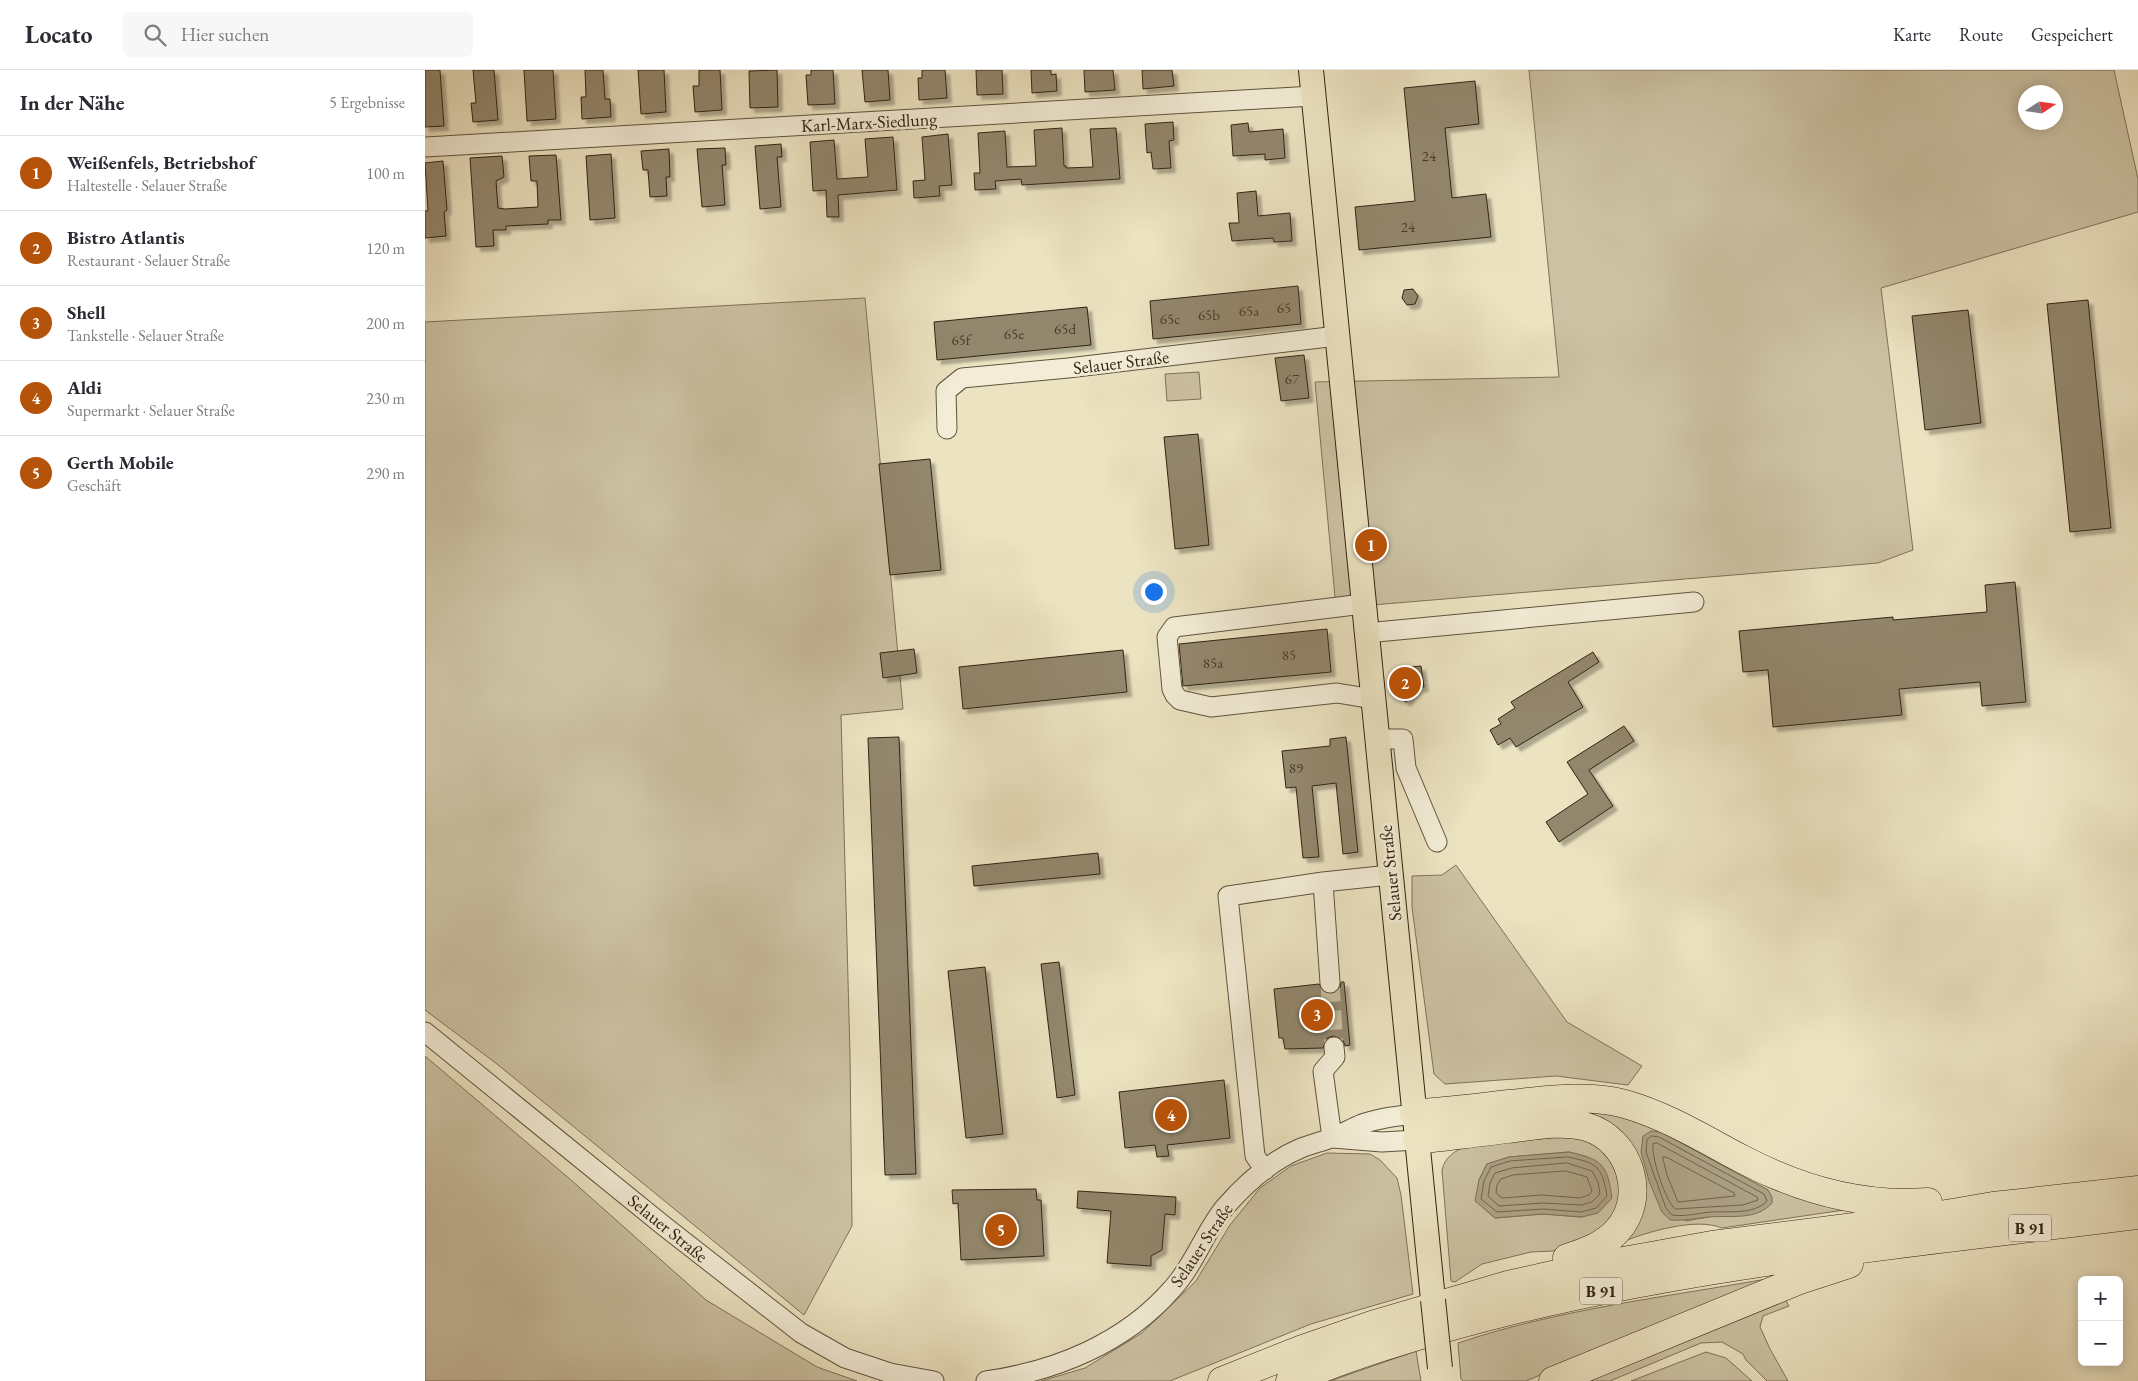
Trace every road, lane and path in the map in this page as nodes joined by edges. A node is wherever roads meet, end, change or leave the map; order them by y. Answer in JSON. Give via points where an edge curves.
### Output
{"nodes":[{"id":1,"x":1311,"y":70,"type":"edge"},
{"id":2,"x":1313,"y":96,"type":"junction"},
{"id":3,"x":425,"y":147,"type":"edge"},
{"id":4,"x":1337,"y":336,"type":"junction"},
{"id":5,"x":947,"y":429,"type":"dead end"},
{"id":6,"x":1694,"y":602,"type":"dead end"},
{"id":7,"x":1363,"y":604,"type":"junction"},
{"id":8,"x":1366,"y":633,"type":"junction"},
{"id":9,"x":1373,"y":699,"type":"junction"},
{"id":10,"x":1377,"y":739,"type":"junction"},
{"id":11,"x":1437,"y":842,"type":"dead end"},
{"id":12,"x":1390,"y":875,"type":"junction"},
{"id":13,"x":1323,"y":882,"type":"junction"},
{"id":14,"x":1330,"y":983,"type":"tunnel mouth"},
{"id":15,"x":425,"y":1032,"type":"edge"},
{"id":16,"x":1334,"y":1046,"type":"tunnel mouth"},
{"id":17,"x":1415,"y":1127,"type":"junction"},
{"id":18,"x":1332,"y":1138,"type":"junction"},
{"id":19,"x":1265,"y":1170,"type":"junction"},
{"id":20,"x":2138,"y":1190,"type":"edge"},
{"id":21,"x":1993,"y":1206,"type":"junction"},
{"id":22,"x":2138,"y":1215,"type":"edge"},
{"id":23,"x":1922,"y":1242,"type":"junction"},
{"id":24,"x":1508,"y":1285,"type":"junction"},
{"id":25,"x":1440,"y":1374,"type":"edge"},
{"id":26,"x":934,"y":1381,"type":"edge"},
{"id":27,"x":986,"y":1381,"type":"edge"},
{"id":28,"x":1222,"y":1381,"type":"edge"},
{"id":29,"x":1290,"y":1381,"type":"edge"},
{"id":30,"x":1553,"y":1381,"type":"edge"}],
"edges":[{"from":1,"to":2,"type":"main road","name":"Selauer Straße"},
{"from":2,"to":3,"type":"street","name":"Karl-Marx-Siedlung"},
{"from":2,"to":4,"type":"main road","name":"Selauer Straße"},
{"from":4,"to":5,"type":"street","name":"Selauer Straße","via":[[962,378],[946,391]]},
{"from":4,"to":7,"type":"main road","name":"Selauer Straße"},
{"from":6,"to":8,"type":"street"},
{"from":7,"to":8,"type":"main road","name":"Selauer Straße"},
{"from":7,"to":9,"type":"street","via":[[1174,627],[1167,637],[1172,689],[1180,700],[1211,707],[1337,693]]},
{"from":8,"to":9,"type":"main road","name":"Selauer Straße"},
{"from":9,"to":10,"type":"main road","name":"Selauer Straße"},
{"from":10,"to":11,"type":"street","via":[[1403,739],[1406,768]]},
{"from":10,"to":12,"type":"main road","name":"Selauer Straße"},
{"from":12,"to":13,"type":"street"},
{"from":12,"to":17,"type":"main road","name":"Selauer Straße"},
{"from":13,"to":14,"type":"street"},
{"from":13,"to":19,"type":"street","via":[[1228,896],[1255,1156]]},
{"from":15,"to":26,"type":"street","name":"Selauer Straße","via":[[801,1333],[845,1358],[890,1373]]},
{"from":16,"to":18,"type":"street","via":[[1335,1057],[1323,1071]]},
{"from":17,"to":18,"type":"street","name":"Selauer Straße","via":[[1382,1142]]},
{"from":17,"to":18,"type":"street","name":"Selauer Straße","via":[[1387,1117]]},
{"from":17,"to":21,"type":"highway","via":[[1560,1099],[1604,1100],[1661,1116],[1767,1171],[1814,1189],[1874,1202],[1917,1203],[1957,1199]]},
{"from":17,"to":24,"type":"highway","via":[[1575,1125],[1601,1134],[1622,1152],[1631,1172],[1633,1197],[1618,1230],[1599,1246],[1528,1269]]},
{"from":17,"to":25,"type":"main road","name":"Selauer Straße","bridge":true},
{"from":18,"to":19,"type":"street","name":"Selauer Straße","via":[[1299,1149]]},
{"from":19,"to":27,"type":"street","name":"Selauer Straße","via":[[1224,1208],[1190,1267],[1172,1290],[1139,1320],[1103,1344],[1051,1367]]},
{"from":20,"to":21,"type":"highway","number":"B 91"},
{"from":21,"to":24,"type":"highway","number":"B 91","via":[[1625,1259]]},
{"from":22,"to":23,"type":"highway","number":"B 91"},
{"from":23,"to":29,"type":"highway","number":"B 91","via":[[1712,1271],[1556,1300],[1379,1348]]},
{"from":23,"to":30,"type":"highway","via":[[1888,1256],[1797,1281]]},
{"from":24,"to":28,"type":"highway","number":"B 91","via":[[1372,1325]]}]}
